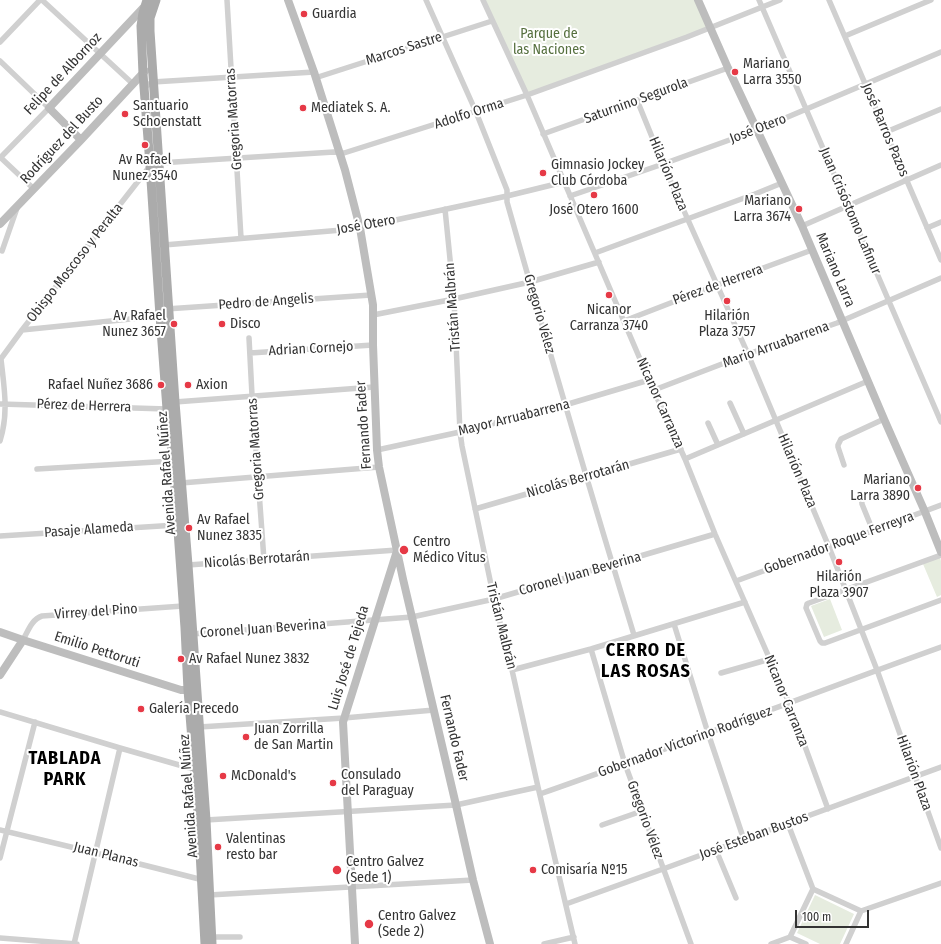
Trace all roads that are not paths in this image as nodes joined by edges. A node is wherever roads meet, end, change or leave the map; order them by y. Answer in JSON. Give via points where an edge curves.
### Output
{"nodes":[{"id":1,"x":41,"y":0,"type":"edge"},
{"id":2,"x":156,"y":0,"type":"edge"},
{"id":3,"x":227,"y":0,"type":"edge"},
{"id":4,"x":288,"y":0,"type":"edge"},
{"id":5,"x":426,"y":0,"type":"edge"},
{"id":6,"x":483,"y":0,"type":"edge"},
{"id":7,"x":698,"y":0,"type":"edge"},
{"id":8,"x":759,"y":0,"type":"edge"},
{"id":9,"x":780,"y":0,"type":"edge"},
{"id":10,"x":829,"y":0,"type":"edge"},
{"id":11,"x":930,"y":0,"type":"edge"},
{"id":12,"x":146,"y":3,"type":"edge"},
{"id":13,"x":762,"y":7,"type":"junction"},
{"id":14,"x":492,"y":21,"type":"junction"},
{"id":15,"x":711,"y":27,"type":"junction"},
{"id":16,"x":845,"y":36,"type":"junction"},
{"id":17,"x":442,"y":37,"type":"junction"},
{"id":18,"x":0,"y":42,"type":"edge"},
{"id":19,"x":941,"y":52,"type":"edge"},
{"id":20,"x":100,"y":54,"type":"junction"},
{"id":21,"x":0,"y":61,"type":"edge"},
{"id":22,"x":152,"y":64,"type":"junction"},
{"id":23,"x":728,"y":68,"type":"junction"},
{"id":24,"x":143,"y":74,"type":"junction"},
{"id":25,"x":314,"y":75,"type":"junction"},
{"id":26,"x":232,"y":77,"type":"junction"},
{"id":27,"x":153,"y":82,"type":"junction"},
{"id":28,"x":133,"y":84,"type":"junction"},
{"id":29,"x":865,"y":84,"type":"junction"},
{"id":30,"x":144,"y":92,"type":"junction"},
{"id":31,"x":527,"y":95,"type":"junction"},
{"id":32,"x":637,"y":100,"type":"junction"},
{"id":33,"x":49,"y":108,"type":"junction"},
{"id":34,"x":941,"y":109,"type":"edge"},
{"id":35,"x":806,"y":110,"type":"junction"},
{"id":36,"x":476,"y":112,"type":"junction"},
{"id":37,"x":757,"y":130,"type":"junction"},
{"id":38,"x":886,"y":132,"type":"junction"},
{"id":39,"x":543,"y":134,"type":"junction"},
{"id":40,"x":81,"y":140,"type":"junction"},
{"id":41,"x":339,"y":152,"type":"junction"},
{"id":42,"x":0,"y":158,"type":"edge"},
{"id":43,"x":237,"y":159,"type":"junction"},
{"id":44,"x":155,"y":164,"type":"junction"},
{"id":45,"x":663,"y":164,"type":"junction"},
{"id":46,"x":941,"y":166,"type":"edge"},
{"id":47,"x":907,"y":180,"type":"junction"},
{"id":48,"x":564,"y":182,"type":"junction"},
{"id":49,"x":782,"y":183,"type":"junction"},
{"id":50,"x":34,"y":189,"type":"junction"},
{"id":51,"x":507,"y":196,"type":"junction"},
{"id":52,"x":570,"y":196,"type":"junction"},
{"id":53,"x":18,"y":206,"type":"junction"},
{"id":54,"x":848,"y":206,"type":"junction"},
{"id":55,"x":445,"y":209,"type":"junction"},
{"id":56,"x":688,"y":219,"type":"junction"},
{"id":57,"x":941,"y":222,"type":"edge"},
{"id":58,"x":0,"y":224,"type":"edge"},
{"id":59,"x":802,"y":226,"type":"junction"},
{"id":60,"x":360,"y":228,"type":"junction"},
{"id":61,"x":927,"y":228,"type":"junction"},
{"id":62,"x":242,"y":238,"type":"junction"},
{"id":63,"x":164,"y":245,"type":"junction"},
{"id":64,"x":812,"y":250,"type":"junction"},
{"id":65,"x":2,"y":251,"type":"dead end"},
{"id":66,"x":595,"y":253,"type":"junction"},
{"id":67,"x":941,"y":260,"type":"edge"},
{"id":68,"x":599,"y":262,"type":"junction"},
{"id":69,"x":941,"y":278,"type":"edge"},
{"id":70,"x":530,"y":282,"type":"junction"},
{"id":71,"x":716,"y":285,"type":"junction"},
{"id":72,"x":371,"y":294,"type":"junction"},
{"id":73,"x":454,"y":299,"type":"junction"},
{"id":74,"x":888,"y":300,"type":"junction"},
{"id":75,"x":163,"y":311,"type":"junction"},
{"id":76,"x":373,"y":315,"type":"junction"},
{"id":77,"x":624,"y":320,"type":"junction"},
{"id":78,"x":842,"y":320,"type":"junction"},
{"id":79,"x":22,"y":330,"type":"junction"},
{"id":80,"x":249,"y":338,"type":"dead end"},
{"id":81,"x":373,"y":345,"type":"junction"},
{"id":82,"x":250,"y":353,"type":"junction"},
{"id":83,"x":748,"y":354,"type":"junction"},
{"id":84,"x":1,"y":359,"type":"edge"},
{"id":85,"x":649,"y":380,"type":"junction"},
{"id":86,"x":868,"y":382,"type":"junction"},
{"id":87,"x":374,"y":387,"type":"junction"},
{"id":88,"x":654,"y":390,"type":"junction"},
{"id":89,"x":252,"y":395,"type":"junction"},
{"id":90,"x":175,"y":402,"type":"junction"},
{"id":91,"x":730,"y":403,"type":"dead end"},
{"id":92,"x":3,"y":404,"type":"edge"},
{"id":93,"x":565,"y":405,"type":"junction"},
{"id":94,"x":167,"y":409,"type":"junction"},
{"id":95,"x":776,"y":420,"type":"junction"},
{"id":96,"x":884,"y":420,"type":"junction"},
{"id":97,"x":941,"y":422,"type":"edge"},
{"id":98,"x":708,"y":423,"type":"dead end"},
{"id":99,"x":460,"y":432,"type":"junction"},
{"id":100,"x":744,"y":434,"type":"junction"},
{"id":101,"x":0,"y":441,"type":"edge"},
{"id":102,"x":718,"y":445,"type":"junction"},
{"id":103,"x":681,"y":449,"type":"junction"},
{"id":104,"x":377,"y":450,"type":"junction"},
{"id":105,"x":685,"y":459,"type":"junction"},
{"id":106,"x":173,"y":461,"type":"junction"},
{"id":107,"x":844,"y":465,"type":"dead end"},
{"id":108,"x":378,"y":467,"type":"junction"},
{"id":109,"x":37,"y":469,"type":"dead end"},
{"id":110,"x":258,"y":477,"type":"junction"},
{"id":111,"x":586,"y":477,"type":"junction"},
{"id":112,"x":181,"y":483,"type":"junction"},
{"id":113,"x":861,"y":494,"type":"dead end"},
{"id":114,"x":941,"y":505,"type":"edge"},
{"id":115,"x":475,"y":510,"type":"junction"},
{"id":116,"x":925,"y":512,"type":"junction"},
{"id":117,"x":177,"y":524,"type":"junction"},
{"id":118,"x":873,"y":531,"type":"junction"},
{"id":119,"x":715,"y":534,"type":"junction"},
{"id":120,"x":0,"y":536,"type":"edge"},
{"id":121,"x":829,"y":547,"type":"junction"},
{"id":122,"x":397,"y":550,"type":"junction"},
{"id":123,"x":941,"y":553,"type":"edge"},
{"id":124,"x":264,"y":560,"type":"junction"},
{"id":125,"x":612,"y":564,"type":"junction"},
{"id":126,"x":188,"y":565,"type":"junction"},
{"id":127,"x":736,"y":580,"type":"junction"},
{"id":128,"x":846,"y":589,"type":"junction"},
{"id":129,"x":494,"y":599,"type":"junction"},
{"id":130,"x":941,"y":600,"type":"edge"},
{"id":131,"x":745,"y":602,"type":"junction"},
{"id":132,"x":183,"y":606,"type":"junction"},
{"id":133,"x":412,"y":617,"type":"junction"},
{"id":134,"x":375,"y":620,"type":"junction"},
{"id":135,"x":674,"y":624,"type":"junction"},
{"id":136,"x":185,"y":628,"type":"junction"},
{"id":137,"x":861,"y":629,"type":"junction"},
{"id":138,"x":0,"y":632,"type":"edge"},
{"id":139,"x":193,"y":634,"type":"junction"},
{"id":140,"x":634,"y":635,"type":"junction"},
{"id":141,"x":23,"y":640,"type":"junction"},
{"id":142,"x":941,"y":647,"type":"edge"},
{"id":143,"x":591,"y":649,"type":"junction"},
{"id":144,"x":770,"y":659,"type":"junction"},
{"id":145,"x":512,"y":670,"type":"junction"},
{"id":146,"x":877,"y":670,"type":"junction"},
{"id":147,"x":721,"y":673,"type":"dead end"},
{"id":148,"x":0,"y":675,"type":"edge"},
{"id":149,"x":196,"y":686,"type":"junction"},
{"id":150,"x":188,"y":690,"type":"junction"},
{"id":151,"x":789,"y":704,"type":"junction"},
{"id":152,"x":434,"y":710,"type":"junction"},
{"id":153,"x":0,"y":712,"type":"edge"},
{"id":154,"x":344,"y":718,"type":"junction"},
{"id":155,"x":35,"y":722,"type":"junction"},
{"id":156,"x":199,"y":727,"type":"junction"},
{"id":157,"x":708,"y":733,"type":"junction"},
{"id":158,"x":120,"y":748,"type":"junction"},
{"id":159,"x":625,"y":764,"type":"junction"},
{"id":160,"x":941,"y":767,"type":"edge"},
{"id":161,"x":194,"y":768,"type":"junction"},
{"id":162,"x":915,"y":776,"type":"junction"},
{"id":163,"x":538,"y":786,"type":"junction"},
{"id":164,"x":540,"y":794,"type":"junction"},
{"id":165,"x":456,"y":805,"type":"junction"},
{"id":166,"x":828,"y":809,"type":"junction"},
{"id":167,"x":348,"y":811,"type":"junction"},
{"id":168,"x":642,"y":811,"type":"junction"},
{"id":169,"x":206,"y":820,"type":"junction"},
{"id":170,"x":788,"y":824,"type":"junction"},
{"id":171,"x":602,"y":825,"type":"dead end"},
{"id":172,"x":3,"y":831,"type":"edge"},
{"id":173,"x":744,"y":840,"type":"junction"},
{"id":174,"x":941,"y":848,"type":"edge"},
{"id":175,"x":716,"y":850,"type":"junction"},
{"id":176,"x":96,"y":853,"type":"junction"},
{"id":177,"x":0,"y":858,"type":"edge"},
{"id":178,"x":663,"y":869,"type":"junction"},
{"id":179,"x":201,"y":879,"type":"junction"},
{"id":180,"x":473,"y":880,"type":"junction"},
{"id":181,"x":941,"y":883,"type":"edge"},
{"id":182,"x":352,"y":888,"type":"junction"},
{"id":183,"x":813,"y":889,"type":"junction"},
{"id":184,"x":209,"y":890,"type":"junction"},
{"id":185,"x":736,"y":898,"type":"dead end"},
{"id":186,"x":566,"y":904,"type":"junction"},
{"id":187,"x":861,"y":911,"type":"junction"},
{"id":188,"x":790,"y":936,"type":"junction"},
{"id":189,"x":240,"y":937,"type":"dead end"},
{"id":190,"x":574,"y":937,"type":"junction"},
{"id":191,"x":0,"y":938,"type":"edge"},
{"id":192,"x":210,"y":942,"type":"edge"},
{"id":193,"x":74,"y":944,"type":"edge"},
{"id":194,"x":77,"y":944,"type":"edge"},
{"id":195,"x":355,"y":944,"type":"edge"},
{"id":196,"x":490,"y":944,"type":"edge"},
{"id":197,"x":544,"y":944,"type":"edge"},
{"id":198,"x":576,"y":944,"type":"edge"},
{"id":199,"x":691,"y":944,"type":"edge"},
{"id":200,"x":770,"y":944,"type":"edge"},
{"id":201,"x":806,"y":944,"type":"edge"},
{"id":202,"x":846,"y":944,"type":"edge"}],
"edges":[{"from":1,"to":18,"type":"street"},
{"from":1,"to":20,"type":"street"},
{"from":2,"to":22,"type":"main road","name":"Avenida Rafael Núñez","via":[[150,25]]},
{"from":3,"to":26,"type":"street","name":"Gregoria Matorras"},
{"from":4,"to":25,"type":"main road","name":"Fernando Fader"},
{"from":5,"to":17,"type":"street","name":"Gregorio Vélez"},
{"from":6,"to":14,"type":"street","name":"Nicanor Carranza"},
{"from":7,"to":15,"type":"main road","name":"Mariano Larra"},
{"from":8,"to":13,"type":"street","name":"Juan Crisóstomo Lafinur"},
{"from":9,"to":13,"type":"street","name":"Adolfo Orma"},
{"from":10,"to":16,"type":"street","name":"José Barros Pazos"},
{"from":11,"to":16,"type":"street"},
{"from":12,"to":20,"type":"main road","name":"Felipe de Albornoz"},
{"from":12,"to":24,"type":"main road","name":"Avenida Rafael Núñez","via":[[142,26]]},
{"from":13,"to":15,"type":"street","name":"Adolfo Orma"},
{"from":13,"to":35,"type":"street","name":"Juan Crisóstomo Lafinur"},
{"from":14,"to":17,"type":"street","name":"Marcos Sastre"},
{"from":14,"to":31,"type":"street","name":"Nicanor Carranza"},
{"from":15,"to":23,"type":"main road","name":"Mariano Larra"},
{"from":15,"to":31,"type":"street","name":"Adolfo Orma"},
{"from":16,"to":29,"type":"street","name":"José Barros Pazos"},
{"from":17,"to":25,"type":"street","name":"Marcos Sastre"},
{"from":17,"to":36,"type":"street","name":"Gregorio Vélez"},
{"from":19,"to":29,"type":"street","name":"José Otero"},
{"from":20,"to":28,"type":"street"},
{"from":20,"to":33,"type":"main road","name":"Felipe de Albornoz"},
{"from":21,"to":33,"type":"street"},
{"from":22,"to":24,"type":"main road","name":"Rodríguez del Busto"},
{"from":22,"to":27,"type":"main road","name":"Avenida Rafael Núñez"},
{"from":23,"to":32,"type":"street","name":"Saturnino Segurola"},
{"from":23,"to":37,"type":"main road","name":"Mariano Larra"},
{"from":24,"to":28,"type":"main road","name":"Rodríguez del Busto"},
{"from":24,"to":30,"type":"main road","name":"Avenida Rafael Núñez"},
{"from":25,"to":26,"type":"street","name":"Marcos Sastre"},
{"from":25,"to":41,"type":"main road","name":"Fernando Fader"},
{"from":26,"to":27,"type":"street","name":"Marcos Sastre"},
{"from":26,"to":43,"type":"street","name":"Gregoria Matorras"},
{"from":27,"to":30,"type":"street","via":[[146,86]]},
{"from":27,"to":44,"type":"main road","name":"Avenida Rafael Núñez"},
{"from":28,"to":40,"type":"main road","name":"Rodríguez del Busto"},
{"from":29,"to":35,"type":"street","name":"José Otero"},
{"from":29,"to":38,"type":"street","name":"José Barros Pazos"},
{"from":30,"to":44,"type":"main road","name":"Avenida Rafael Núñez","via":[[149,153]]},
{"from":31,"to":36,"type":"street","name":"Adolfo Orma"},
{"from":31,"to":39,"type":"street","name":"Nicanor Carranza"},
{"from":32,"to":39,"type":"street","name":"Saturnino Segurola"},
{"from":32,"to":45,"type":"street","name":"Hilarión Plaza"},
{"from":33,"to":40,"type":"main road"},
{"from":33,"to":42,"type":"street","name":"Felipe de Albornoz"},
{"from":34,"to":38,"type":"street"},
{"from":35,"to":37,"type":"street","name":"José Otero"},
{"from":35,"to":54,"type":"street","name":"Juan Crisóstomo Lafinur"},
{"from":36,"to":41,"type":"street","name":"Adolfo Orma","via":[[344,153]]},
{"from":36,"to":51,"type":"street","name":"Gregorio Vélez","via":[[507,190]]},
{"from":37,"to":45,"type":"street","name":"José Otero"},
{"from":37,"to":49,"type":"main road","name":"Mariano Larra"},
{"from":38,"to":47,"type":"street","name":"José Barros Pazos"},
{"from":39,"to":48,"type":"street","name":"Nicanor Carranza"},
{"from":40,"to":50,"type":"main road","name":"Rodríguez del Busto"},
{"from":41,"to":43,"type":"street","name":"Adolfo Orma"},
{"from":41,"to":60,"type":"main road","name":"Fernando Fader"},
{"from":42,"to":50,"type":"street"},
{"from":43,"to":44,"type":"street","name":"Adolfo Orma"},
{"from":43,"to":62,"type":"street","name":"Gregoria Matorras"},
{"from":44,"to":63,"type":"main road","name":"Avenida Rafael Núñez"},
{"from":44,"to":75,"type":"main road","name":"Avenida Rafael Núñez"},
{"from":44,"to":79,"type":"street","name":"Obispo Moscoso y Peralta"},
{"from":45,"to":52,"type":"street","name":"José Otero"},
{"from":45,"to":56,"type":"street","name":"Hilarión Plaza"},
{"from":46,"to":47,"type":"street"},
{"from":47,"to":54,"type":"street"},
{"from":47,"to":61,"type":"street","name":"José Barros Pazos"},
{"from":48,"to":51,"type":"street","name":"José Otero"},
{"from":48,"to":52,"type":"street","name":"Nicanor Carranza"},
{"from":49,"to":56,"type":"street"},
{"from":49,"to":59,"type":"main road","name":"Mariano Larra"},
{"from":50,"to":53,"type":"main road","name":"Rodríguez del Busto"},
{"from":51,"to":55,"type":"street","name":"José Otero"},
{"from":51,"to":70,"type":"street","name":"Gregorio Vélez"},
{"from":52,"to":66,"type":"street","name":"Nicanor Carranza"},
{"from":53,"to":58,"type":"main road","name":"Rodríguez del Busto"},
{"from":53,"to":65,"type":"street"},
{"from":54,"to":59,"type":"street"},
{"from":54,"to":74,"type":"street","name":"Juan Crisóstomo Lafinur"},
{"from":55,"to":60,"type":"street","name":"José Otero"},
{"from":55,"to":73,"type":"street","name":"Tristán Malbrán"},
{"from":56,"to":66,"type":"street"},
{"from":56,"to":71,"type":"street","name":"Hilarión Plaza"},
{"from":57,"to":61,"type":"street"},
{"from":59,"to":64,"type":"main road","name":"Mariano Larra"},
{"from":60,"to":62,"type":"street","name":"José Otero"},
{"from":60,"to":72,"type":"main road","name":"Fernando Fader"},
{"from":61,"to":67,"type":"street","name":"José Barros Pazos"},
{"from":62,"to":63,"type":"street","name":"José Otero"},
{"from":63,"to":75,"type":"main road","name":"Avenida Rafael Núñez"},
{"from":64,"to":71,"type":"street","name":"Pérez de Herrera"},
{"from":64,"to":78,"type":"main road","name":"Mariano Larra"},
{"from":66,"to":68,"type":"street","name":"Nicanor Carranza"},
{"from":68,"to":70,"type":"street"},
{"from":68,"to":77,"type":"street","name":"Nicanor Carranza"},
{"from":69,"to":74,"type":"street","name":"Mario Arruabarrena"},
{"from":70,"to":73,"type":"street"},
{"from":70,"to":93,"type":"street","name":"Gregorio Vélez"},
{"from":71,"to":77,"type":"street","name":"Pérez de Herrera"},
{"from":71,"to":83,"type":"street","name":"Hilarión Plaza"},
{"from":72,"to":75,"type":"street","name":"Pedro de Angelis"},
{"from":72,"to":76,"type":"main road","name":"Fernando Fader"},
{"from":73,"to":76,"type":"street"},
{"from":73,"to":99,"type":"street","name":"Tristán Malbrán"},
{"from":74,"to":78,"type":"street","name":"Mario Arruabarrena"},
{"from":74,"to":97,"type":"street","name":"Juan Crisóstomo Lafinur"},
{"from":75,"to":79,"type":"street","name":"Pedro de Angelis"},
{"from":75,"to":90,"type":"main road","name":"Avenida Rafael Núñez"},
{"from":75,"to":94,"type":"main road","name":"Avenida Rafael Núñez"},
{"from":76,"to":81,"type":"main road","name":"Fernando Fader"},
{"from":77,"to":85,"type":"street","name":"Nicanor Carranza"},
{"from":78,"to":83,"type":"street","name":"Mario Arruabarrena"},
{"from":78,"to":86,"type":"main road","name":"Mariano Larra"},
{"from":79,"to":84,"type":"street","name":"Obispo Moscoso y Peralta"},
{"from":80,"to":82,"type":"street","name":"Gregoria Matorras"},
{"from":81,"to":82,"type":"street","name":"Adrian Cornejo"},
{"from":81,"to":87,"type":"main road","name":"Fernando Fader"},
{"from":82,"to":89,"type":"street","name":"Gregoria Matorras"},
{"from":83,"to":88,"type":"street","name":"Mario Arruabarrena"},
{"from":83,"to":95,"type":"street","name":"Hilarión Plaza"},
{"from":84,"to":92,"type":"street"},
{"from":85,"to":88,"type":"street","name":"Nicanor Carranza"},
{"from":85,"to":93,"type":"street","name":"Mayor Arruabarrena"},
{"from":86,"to":95,"type":"street"},
{"from":86,"to":96,"type":"main road","name":"Mariano Larra"},
{"from":87,"to":89,"type":"street"},
{"from":87,"to":104,"type":"main road","name":"Fernando Fader"},
{"from":88,"to":103,"type":"street","name":"Nicanor Carranza"},
{"from":89,"to":90,"type":"street"},
{"from":89,"to":110,"type":"street","name":"Gregoria Matorras"},
{"from":90,"to":112,"type":"main road","name":"Avenida Rafael Núñez"},
{"from":91,"to":100,"type":"street"},
{"from":92,"to":94,"type":"street","name":"Pérez de Herrera"},
{"from":92,"to":101,"type":"street","via":[[5,423]]},
{"from":93,"to":99,"type":"street","name":"Mayor Arruabarrena"},
{"from":93,"to":111,"type":"street","name":"Gregorio Vélez"},
{"from":94,"to":106,"type":"main road","name":"Avenida Rafael Núñez"},
{"from":95,"to":100,"type":"street"},
{"from":95,"to":121,"type":"street","name":"Hilarión Plaza"},
{"from":96,"to":107,"type":"street","via":[[841,439],[838,447]]},
{"from":96,"to":116,"type":"main road","name":"Mariano Larra"},
{"from":98,"to":102,"type":"street"},
{"from":99,"to":104,"type":"street","name":"Mayor Arruabarrena"},
{"from":99,"to":115,"type":"street","name":"Tristán Malbrán"},
{"from":100,"to":102,"type":"street"},
{"from":102,"to":105,"type":"street"},
{"from":103,"to":105,"type":"street","name":"Nicanor Carranza"},
{"from":103,"to":111,"type":"street","name":"Nicolás Berrotarán"},
{"from":104,"to":108,"type":"main road","name":"Fernando Fader"},
{"from":105,"to":119,"type":"street","name":"Nicanor Carranza"},
{"from":106,"to":109,"type":"street"},
{"from":106,"to":117,"type":"main road","name":"Avenida Rafael Núñez"},
{"from":108,"to":110,"type":"street"},
{"from":108,"to":122,"type":"main road","name":"Fernando Fader"},
{"from":110,"to":112,"type":"street"},
{"from":110,"to":124,"type":"street","name":"Gregoria Matorras"},
{"from":111,"to":115,"type":"street","name":"Nicolás Berrotarán"},
{"from":111,"to":125,"type":"street","name":"Gregorio Vélez"},
{"from":112,"to":126,"type":"main road","name":"Avenida Rafael Núñez"},
{"from":113,"to":118,"type":"street","via":[[862,504]]},
{"from":114,"to":116,"type":"street","name":"Gobernador Roque Ferreyra"},
{"from":115,"to":129,"type":"street","name":"Tristán Malbrán"},
{"from":116,"to":118,"type":"street","name":"Gobernador Roque Ferreyra"},
{"from":116,"to":123,"type":"main road","name":"Mariano Larra"},
{"from":117,"to":120,"type":"street","name":"Pasaje Alameda"},
{"from":117,"to":132,"type":"main road","name":"Avenida Rafael Núñez"},
{"from":118,"to":121,"type":"street","name":"Gobernador Roque Ferreyra"},
{"from":119,"to":125,"type":"street","name":"Coronel Juan Beverina"},
{"from":119,"to":127,"type":"street","name":"Nicanor Carranza"},
{"from":121,"to":127,"type":"street","name":"Gobernador Roque Ferreyra"},
{"from":121,"to":128,"type":"street","name":"Hilarión Plaza"},
{"from":122,"to":124,"type":"street","name":"Nicolás Berrotarán"},
{"from":122,"to":133,"type":"main road","name":"Fernando Fader"},
{"from":122,"to":134,"type":"main road","name":"Luis José de Tejeda"},
{"from":123,"to":128,"type":"street"},
{"from":124,"to":126,"type":"street","name":"Nicolás Berrotarán"},
{"from":125,"to":129,"type":"street","name":"Coronel Juan Beverina"},
{"from":125,"to":140,"type":"street","name":"Gregorio Vélez"},
{"from":126,"to":139,"type":"main road","name":"Avenida Rafael Núñez"},
{"from":127,"to":131,"type":"street","name":"Nicanor Carranza"},
{"from":128,"to":137,"type":"street","name":"Hilarión Plaza"},
{"from":128,"to":137,"type":"street","via":[[809,603],[806,608],[822,643]]},
{"from":129,"to":133,"type":"street","name":"Coronel Juan Beverina"},
{"from":129,"to":145,"type":"street","name":"Tristán Malbrán"},
{"from":130,"to":137,"type":"street"},
{"from":131,"to":135,"type":"street"},
{"from":131,"to":144,"type":"street","name":"Nicanor Carranza"},
{"from":132,"to":136,"type":"main road","name":"Avenida Rafael Núñez"},
{"from":132,"to":141,"type":"street","name":"Virrey del Pino","via":[[42,616],[35,620]]},
{"from":133,"to":134,"type":"street","name":"Coronel Juan Beverina"},
{"from":133,"to":152,"type":"main road","name":"Fernando Fader"},
{"from":134,"to":139,"type":"street","name":"Coronel Juan Beverina"},
{"from":134,"to":154,"type":"main road","name":"Luis José de Tejeda"},
{"from":135,"to":140,"type":"street"},
{"from":135,"to":157,"type":"street"},
{"from":136,"to":139,"type":"street","name":"Coronel Juan Beverina"},
{"from":136,"to":150,"type":"main road","name":"Avenida Rafael Núñez"},
{"from":137,"to":146,"type":"street","name":"Hilarión Plaza"},
{"from":138,"to":141,"type":"main road","name":"Emilio Pettoruti"},
{"from":139,"to":149,"type":"main road","name":"Avenida Rafael Núñez"},
{"from":140,"to":143,"type":"street"},
{"from":141,"to":148,"type":"main road"},
{"from":141,"to":150,"type":"main road","name":"Emilio Pettoruti","via":[[181,690]]},
{"from":142,"to":146,"type":"street","name":"Gobernador Victorino Rodríguez"},
{"from":143,"to":145,"type":"street"},
{"from":143,"to":159,"type":"street","name":"Gregorio Vélez"},
{"from":144,"to":147,"type":"street"},
{"from":144,"to":151,"type":"street","name":"Nicanor Carranza"},
{"from":145,"to":163,"type":"street","name":"Tristán Malbrán"},
{"from":146,"to":151,"type":"street","name":"Gobernador Victorino Rodríguez"},
{"from":146,"to":162,"type":"street","name":"Hilarión Plaza"},
{"from":149,"to":150,"type":"main road"},
{"from":149,"to":156,"type":"main road","name":"Avenida Rafael Núñez"},
{"from":150,"to":161,"type":"main road","name":"Avenida Rafael Núñez"},
{"from":151,"to":157,"type":"street","name":"Gobernador Victorino Rodríguez"},
{"from":151,"to":166,"type":"street","name":"Nicanor Carranza"},
{"from":152,"to":154,"type":"street"},
{"from":152,"to":165,"type":"main road","name":"Fernando Fader"},
{"from":153,"to":155,"type":"street"},
{"from":154,"to":156,"type":"street"},
{"from":154,"to":167,"type":"main road","name":"Luis José de Tejeda"},
{"from":155,"to":158,"type":"street"},
{"from":155,"to":172,"type":"street"},
{"from":156,"to":169,"type":"main road","name":"Avenida Rafael Núñez"},
{"from":157,"to":159,"type":"street","name":"Gobernador Victorino Rodríguez"},
{"from":157,"to":173,"type":"street"},
{"from":158,"to":161,"type":"street"},
{"from":158,"to":176,"type":"street"},
{"from":159,"to":164,"type":"street","name":"Gobernador Victorino Rodríguez"},
{"from":159,"to":168,"type":"street","name":"Gregorio Vélez"},
{"from":160,"to":162,"type":"street","name":"José Esteban Bustos"},
{"from":161,"to":179,"type":"main road","name":"Avenida Rafael Núñez"},
{"from":162,"to":166,"type":"street","name":"José Esteban Bustos"},
{"from":162,"to":174,"type":"street","name":"Hilarión Plaza"},
{"from":163,"to":164,"type":"street","name":"Tristán Malbrán"},
{"from":163,"to":165,"type":"street"},
{"from":164,"to":186,"type":"street","name":"Tristán Malbrán"},
{"from":165,"to":167,"type":"street"},
{"from":165,"to":180,"type":"main road","name":"Fernando Fader"},
{"from":166,"to":170,"type":"street","name":"José Esteban Bustos"},
{"from":167,"to":169,"type":"street"},
{"from":167,"to":182,"type":"main road","name":"Luis José de Tejeda"},
{"from":168,"to":171,"type":"street"},
{"from":168,"to":178,"type":"street","name":"Gregorio Vélez"},
{"from":169,"to":184,"type":"main road","name":"Avenida Rafael Núñez"},
{"from":170,"to":173,"type":"street","name":"José Esteban Bustos"},
{"from":170,"to":183,"type":"street"},
{"from":172,"to":176,"type":"street","name":"Juan Planas"},
{"from":172,"to":177,"type":"street"},
{"from":173,"to":175,"type":"street","name":"José Esteban Bustos"},
{"from":175,"to":178,"type":"street","name":"José Esteban Bustos"},
{"from":175,"to":185,"type":"street"},
{"from":176,"to":179,"type":"street","name":"Juan Planas"},
{"from":176,"to":193,"type":"street"},
{"from":178,"to":186,"type":"street","name":"José Esteban Bustos"},
{"from":178,"to":199,"type":"street","name":"Gregorio Vélez"},
{"from":179,"to":184,"type":"street","name":"Juan Planas"},
{"from":179,"to":192,"type":"main road","name":"Avenida Rafael Núñez"},
{"from":180,"to":182,"type":"street"},
{"from":180,"to":196,"type":"main road","name":"Fernando Fader"},
{"from":181,"to":187,"type":"street"},
{"from":182,"to":184,"type":"street"},
{"from":182,"to":195,"type":"main road","name":"Luis José de Tejeda"},
{"from":183,"to":187,"type":"street"},
{"from":183,"to":188,"type":"street"},
{"from":184,"to":192,"type":"main road","name":"Avenida Rafael Núñez"},
{"from":186,"to":190,"type":"street","name":"Tristán Malbrán"},
{"from":187,"to":202,"type":"street"},
{"from":188,"to":200,"type":"street"},
{"from":188,"to":201,"type":"street"},
{"from":189,"to":192,"type":"street"},
{"from":190,"to":197,"type":"street"},
{"from":190,"to":198,"type":"street","name":"Tristán Malbrán"},
{"from":191,"to":193,"type":"street"},
{"from":193,"to":194,"type":"street"}]}
